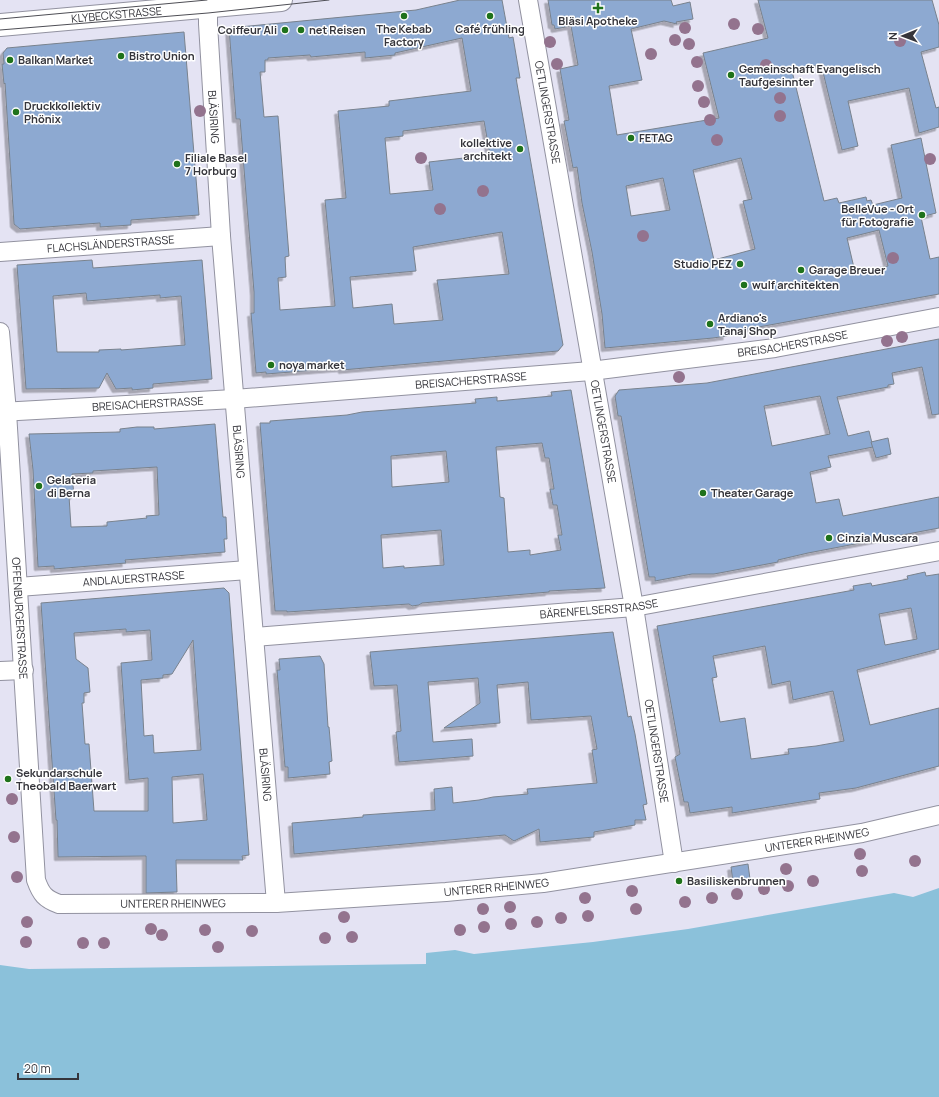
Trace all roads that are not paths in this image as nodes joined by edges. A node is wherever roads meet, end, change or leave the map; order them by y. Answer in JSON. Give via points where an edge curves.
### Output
{"nodes":[{"id":1,"x":281,"y":0,"type":"edge"},
{"id":2,"x":528,"y":0,"type":"edge"},
{"id":3,"x":208,"y":3,"type":"edge"},
{"id":4,"x":0,"y":25,"type":"edge"},
{"id":5,"x":221,"y":236,"type":"junction"},
{"id":6,"x":0,"y":252,"type":"edge"},
{"id":7,"x":939,"y":317,"type":"edge"},
{"id":8,"x":0,"y":332,"type":"edge"},
{"id":9,"x":591,"y":371,"type":"junction"},
{"id":10,"x":234,"y":399,"type":"junction"},
{"id":11,"x":4,"y":412,"type":"edge"},
{"id":12,"x":939,"y":551,"type":"edge"},
{"id":13,"x":248,"y":570,"type":"junction"},
{"id":14,"x":18,"y":587,"type":"junction"},
{"id":15,"x":634,"y":607,"type":"junction"},
{"id":16,"x":254,"y":637,"type":"junction"},
{"id":17,"x":24,"y":670,"type":"junction"},
{"id":18,"x":0,"y":671,"type":"edge"},
{"id":19,"x":939,"y":815,"type":"edge"},
{"id":20,"x":674,"y":863,"type":"junction"},
{"id":21,"x":48,"y":900,"type":"joint"},
{"id":22,"x":276,"y":903,"type":"junction"}],
"edges":[{"from":1,"to":3,"type":"street","name":"KLYBECKSTRASSE"},
{"from":2,"to":9,"type":"street","name":"OETLINGERSTRASSE"},
{"from":3,"to":4,"type":"street","name":"KLYBECKSTRASSE"},
{"from":3,"to":5,"type":"street","name":"BLÄSIRING"},
{"from":5,"to":6,"type":"street","name":"FLACHSLÄNDERSTRASSE"},
{"from":5,"to":10,"type":"street","name":"BLÄSIRING"},
{"from":7,"to":9,"type":"street","name":"BREISACHERSTRASSE","via":[[775,348]]},
{"from":8,"to":11,"type":"street","name":"OFFENBURGERSTRASSE"},
{"from":9,"to":10,"type":"street","name":"BREISACHERSTRASSE"},
{"from":9,"to":15,"type":"street","name":"OETLINGERSTRASSE"},
{"from":10,"to":11,"type":"street","name":"BREISACHERSTRASSE"},
{"from":10,"to":13,"type":"street","name":"BLÄSIRING"},
{"from":11,"to":14,"type":"street","name":"OFFENBURGERSTRASSE"},
{"from":12,"to":15,"type":"street","name":"BÄRENFELSERSTRASSE"},
{"from":13,"to":14,"type":"street","name":"ANDLAUERSTRASSE"},
{"from":13,"to":16,"type":"street","name":"BLÄSIRING"},
{"from":14,"to":17,"type":"street","name":"OFFENBURGERSTRASSE"},
{"from":15,"to":16,"type":"street","name":"BÄRENFELSERSTRASSE"},
{"from":15,"to":20,"type":"street","name":"OETLINGERSTRASSE"},
{"from":16,"to":22,"type":"street","name":"BLÄSIRING"},
{"from":17,"to":18,"type":"street"},
{"from":17,"to":21,"type":"street","name":"OFFENBURGERSTRASSE","via":[[36,880],[40,891]]},
{"from":19,"to":20,"type":"street","name":"UNTERER RHEINWEG","via":[[862,833]]},
{"from":20,"to":22,"type":"street","name":"UNTERER RHEINWEG","via":[[544,883]]},
{"from":21,"to":22,"type":"street","name":"UNTERER RHEINWEG","via":[[59,904]]}]}
